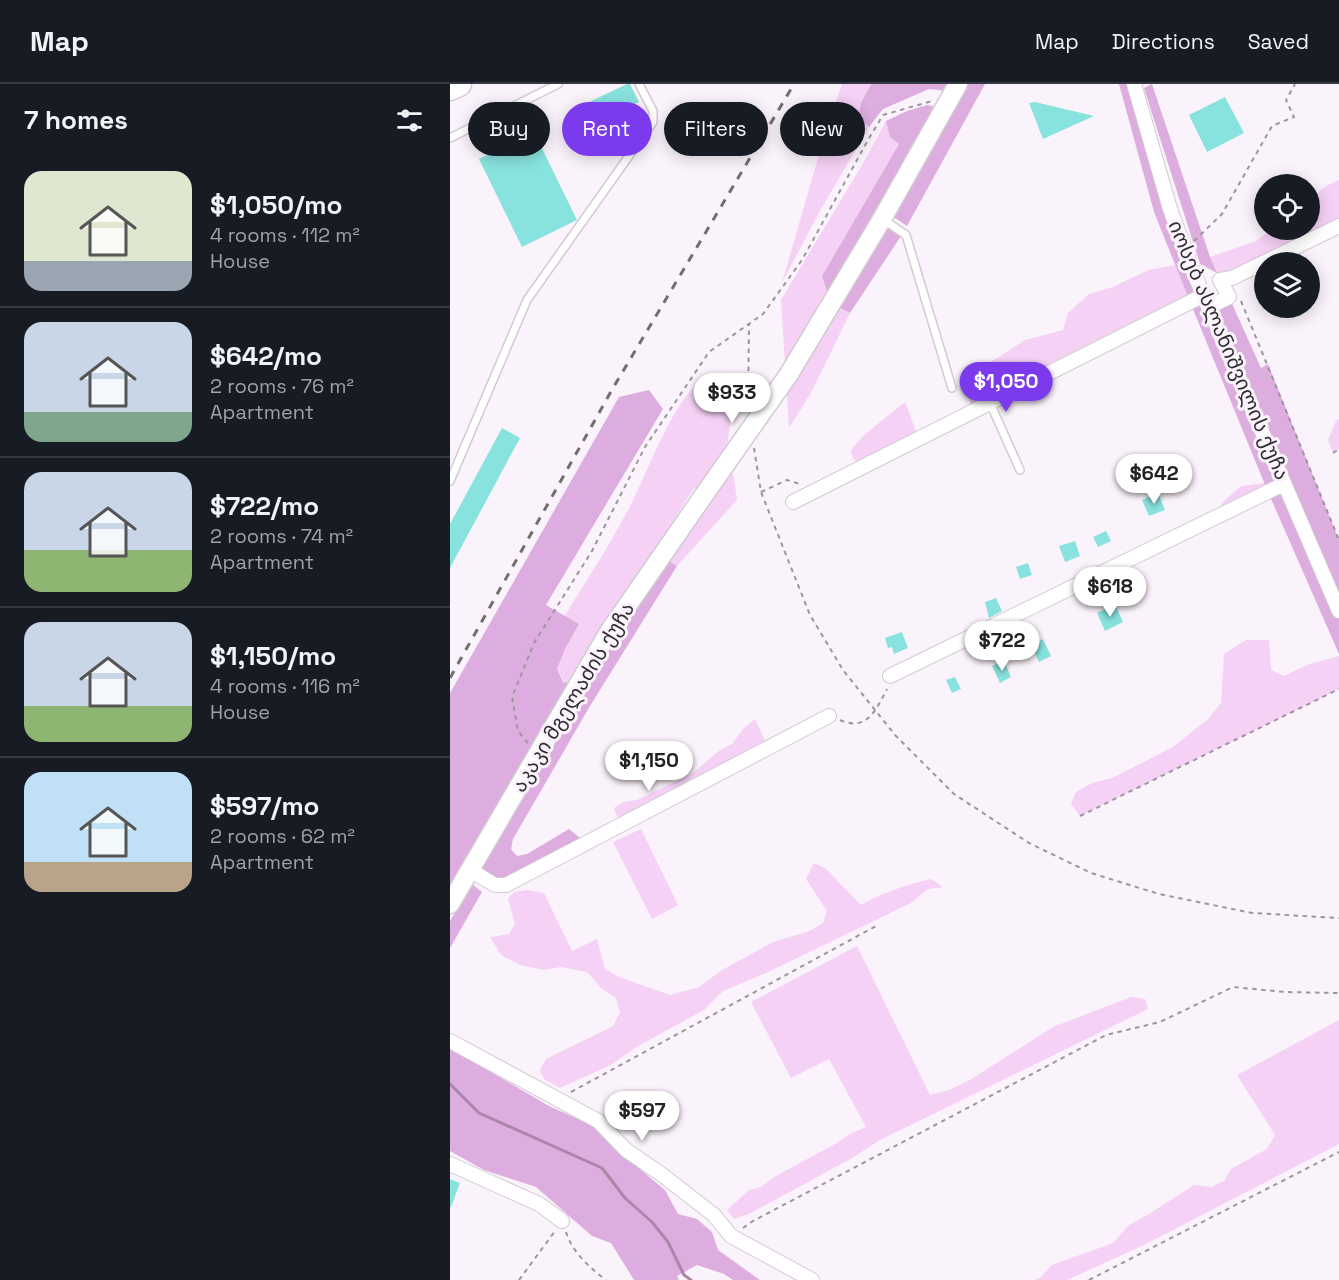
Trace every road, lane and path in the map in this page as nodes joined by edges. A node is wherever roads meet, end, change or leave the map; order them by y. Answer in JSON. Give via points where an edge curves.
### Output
{"nodes":[{"id":1,"x":459,"y":84,"type":"edge"},
{"id":2,"x":558,"y":84,"type":"edge"},
{"id":3,"x":639,"y":84,"type":"edge"},
{"id":4,"x":1134,"y":84,"type":"edge"},
{"id":5,"x":1295,"y":84,"type":"edge"},
{"id":6,"x":450,"y":88,"type":"edge"},
{"id":7,"x":954,"y":91,"type":"edge"},
{"id":8,"x":450,"y":138,"type":"edge"},
{"id":9,"x":882,"y":219,"type":"junction"},
{"id":10,"x":1339,"y":226,"type":"edge"},
{"id":11,"x":1185,"y":249,"type":"junction"},
{"id":12,"x":1196,"y":275,"type":"junction"},
{"id":13,"x":1226,"y":279,"type":"junction"},
{"id":14,"x":1206,"y":301,"type":"junction"},
{"id":15,"x":749,"y":324,"type":"junction"},
{"id":16,"x":952,"y":388,"type":"dead end"},
{"id":17,"x":990,"y":403,"type":"junction"},
{"id":18,"x":748,"y":414,"type":"dead end"},
{"id":19,"x":754,"y":447,"type":"dead end"},
{"id":20,"x":1339,"y":449,"type":"edge"},
{"id":21,"x":1333,"y":453,"type":"dead end"},
{"id":22,"x":1020,"y":470,"type":"dead end"},
{"id":23,"x":450,"y":481,"type":"edge"},
{"id":24,"x":1284,"y":484,"type":"junction"},
{"id":25,"x":761,"y":492,"type":"junction"},
{"id":26,"x":811,"y":494,"type":"junction"},
{"id":27,"x":793,"y":502,"type":"dead end"},
{"id":28,"x":1339,"y":540,"type":"edge"},
{"id":29,"x":1339,"y":611,"type":"edge"},
{"id":30,"x":890,"y":676,"type":"joint"},
{"id":31,"x":1339,"y":689,"type":"edge"},
{"id":32,"x":875,"y":710,"type":"junction"},
{"id":33,"x":829,"y":716,"type":"joint"},
{"id":34,"x":537,"y":754,"type":"junction"},
{"id":35,"x":1080,"y":816,"type":"dead end"},
{"id":36,"x":470,"y":870,"type":"junction"},
{"id":37,"x":450,"y":904,"type":"edge"},
{"id":38,"x":1339,"y":918,"type":"edge"},
{"id":39,"x":876,"y":926,"type":"dead end"},
{"id":40,"x":1339,"y":993,"type":"edge"},
{"id":41,"x":450,"y":1041,"type":"edge"},
{"id":42,"x":557,"y":1100,"type":"junction"},
{"id":43,"x":1339,"y":1152,"type":"edge"},
{"id":44,"x":450,"y":1164,"type":"edge"},
{"id":45,"x":562,"y":1221,"type":"junction"},
{"id":46,"x":731,"y":1236,"type":"junction"},
{"id":47,"x":519,"y":1280,"type":"edge"},
{"id":48,"x":606,"y":1280,"type":"edge"},
{"id":49,"x":812,"y":1280,"type":"edge"},
{"id":50,"x":1089,"y":1280,"type":"edge"}],
"edges":[{"from":1,"to":6,"type":"highway"},
{"from":2,"to":8,"type":"lane"},
{"from":3,"to":23,"type":"lane","via":[[653,111],[652,122],[527,300]]},
{"from":4,"to":11,"type":"street","name":"იოსებ ასლანიშვილის ქუჩა"},
{"from":5,"to":11,"type":"path","via":[[1286,100],[1294,117],[1272,126],[1222,214]]},
{"from":7,"to":9,"type":"street","name":"აკაკი მგელაძის ქუჩა"},
{"from":7,"to":15,"type":"path","via":[[883,115],[802,260],[763,314]]},
{"from":9,"to":16,"type":"lane","via":[[906,235]]},
{"from":9,"to":34,"type":"street","name":"აკაკი მგელაძის ქუჩა","bridge":true,"via":[[789,374],[609,632]]},
{"from":10,"to":13,"type":"street"},
{"from":11,"to":12,"type":"street","name":"იოსებ ასლანიშვილის ქუჩა"},
{"from":12,"to":13,"type":"street"},
{"from":12,"to":14,"type":"street","name":"იოსებ ასლანიშვილის ქუჩა"},
{"from":13,"to":14,"type":"street","via":[[1229,297]]},
{"from":13,"to":28,"type":"path"},
{"from":14,"to":17,"type":"street"},
{"from":14,"to":24,"type":"street","name":"იოსებ ასლანიშვილის ქუჩა"},
{"from":15,"to":18,"type":"path"},
{"from":15,"to":34,"type":"path","via":[[709,352],[657,428],[592,551],[534,643],[512,697],[518,731]]},
{"from":17,"to":22,"type":"lane"},
{"from":17,"to":26,"type":"street"},
{"from":19,"to":25,"type":"path"},
{"from":20,"to":21,"type":"path"},
{"from":24,"to":29,"type":"street","name":"იოსებ ასლანიშვილის ქუჩა"},
{"from":24,"to":30,"type":"street"},
{"from":25,"to":26,"type":"path","via":[[787,480]]},
{"from":25,"to":32,"type":"path","via":[[810,615],[843,670]]},
{"from":26,"to":27,"type":"street"},
{"from":30,"to":32,"type":"path"},
{"from":31,"to":35,"type":"path"},
{"from":32,"to":33,"type":"path","via":[[859,723],[847,724]]},
{"from":32,"to":38,"type":"path","via":[[954,794],[1029,843],[1091,873],[1159,894],[1252,913]]},
{"from":33,"to":36,"type":"street","via":[[506,885],[495,885]]},
{"from":34,"to":36,"type":"street","name":"აკაკი მგელაძის ქუჩა"},
{"from":36,"to":37,"type":"street","name":"აკაკი მგელაძის ქუჩა"},
{"from":39,"to":42,"type":"path"},
{"from":40,"to":46,"type":"path","via":[[1233,987],[1160,1022],[1106,1035]]},
{"from":41,"to":42,"type":"street"},
{"from":42,"to":46,"type":"street","via":[[598,1121],[626,1149],[714,1215]]},
{"from":43,"to":50,"type":"path"},
{"from":44,"to":45,"type":"street","via":[[539,1204]]},
{"from":45,"to":47,"type":"path"},
{"from":45,"to":48,"type":"path","via":[[568,1240],[590,1268]]},
{"from":46,"to":49,"type":"street"}]}
